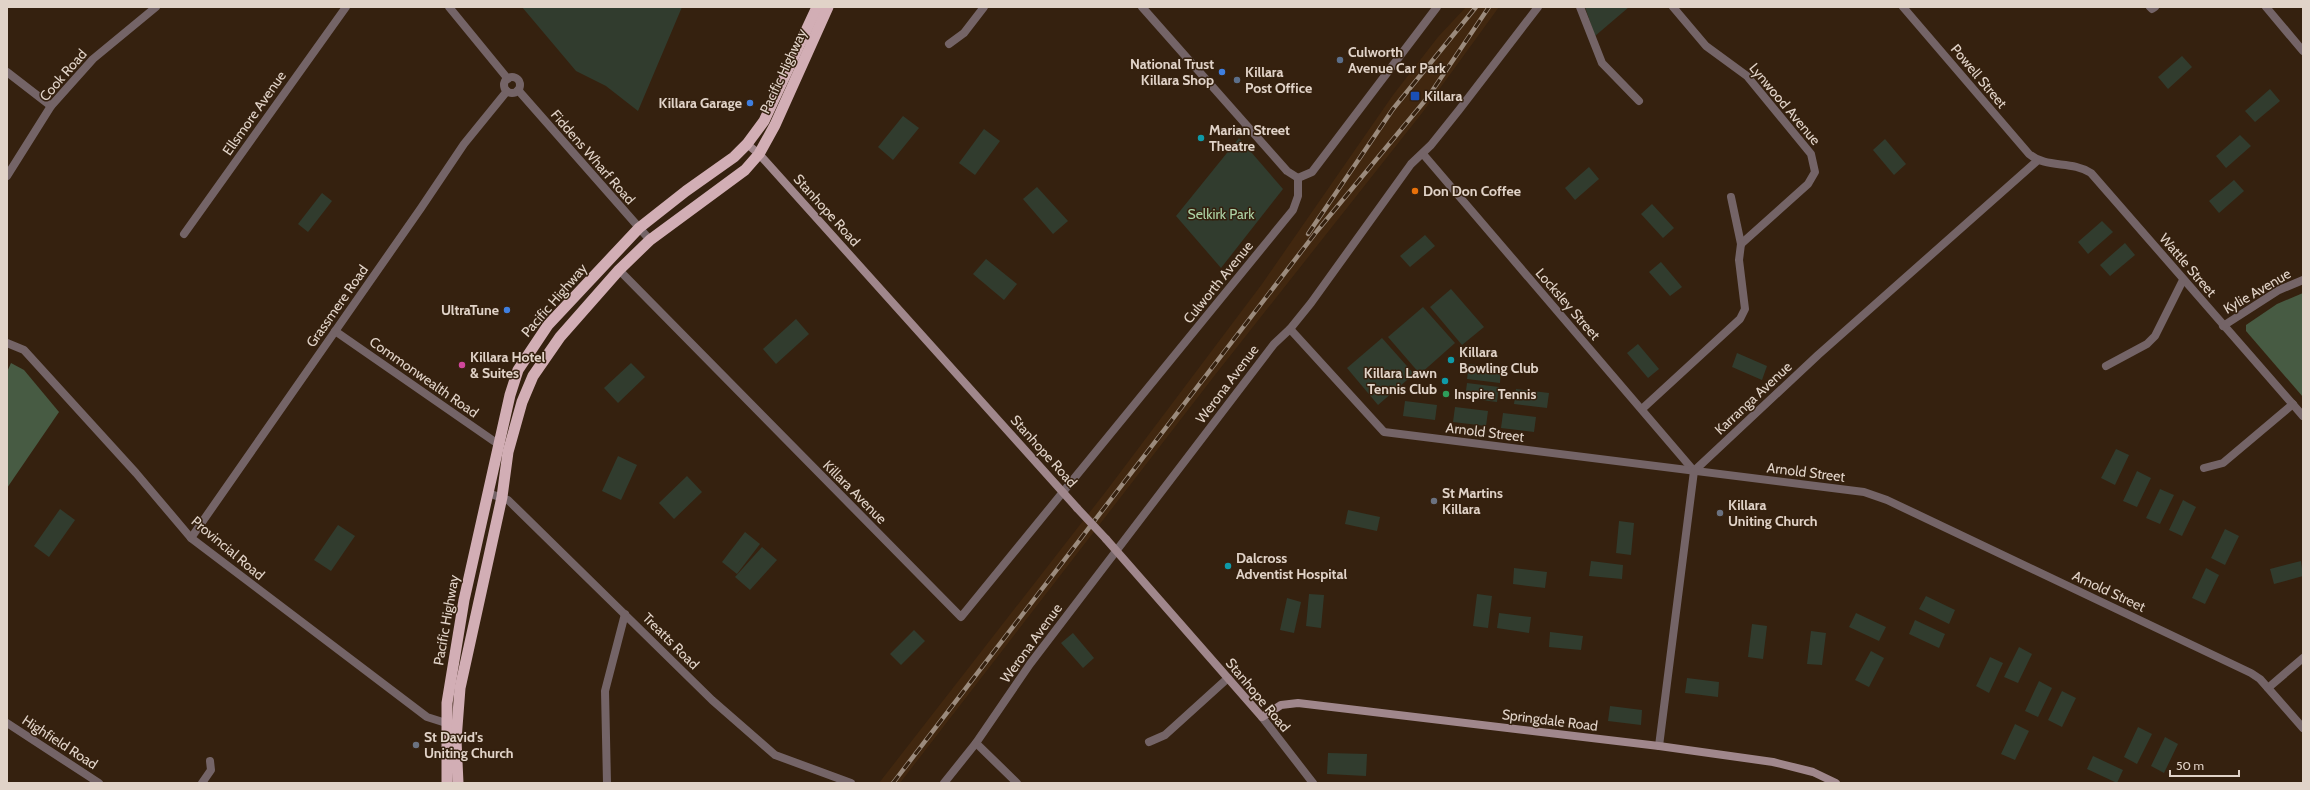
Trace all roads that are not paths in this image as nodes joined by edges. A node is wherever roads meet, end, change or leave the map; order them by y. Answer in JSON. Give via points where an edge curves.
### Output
{"nodes":[{"id":1,"x":156,"y":7,"type":"edge"},
{"id":2,"x":346,"y":7,"type":"edge"},
{"id":3,"x":449,"y":7,"type":"edge"},
{"id":4,"x":817,"y":7,"type":"edge"},
{"id":5,"x":828,"y":7,"type":"edge"},
{"id":6,"x":984,"y":7,"type":"edge"},
{"id":7,"x":1142,"y":7,"type":"edge"},
{"id":8,"x":1437,"y":7,"type":"edge"},
{"id":9,"x":1538,"y":7,"type":"edge"},
{"id":10,"x":1580,"y":7,"type":"edge"},
{"id":11,"x":1673,"y":7,"type":"edge"},
{"id":12,"x":1903,"y":7,"type":"edge"},
{"id":13,"x":2150,"y":7,"type":"edge"},
{"id":14,"x":2155,"y":7,"type":"edge"},
{"id":15,"x":2266,"y":7,"type":"edge"},
{"id":16,"x":949,"y":44,"type":"dead end"},
{"id":17,"x":2303,"y":51,"type":"edge"},
{"id":18,"x":7,"y":72,"type":"edge"},
{"id":19,"x":508,"y":79,"type":"junction"},
{"id":20,"x":518,"y":90,"type":"junction"},
{"id":21,"x":507,"y":91,"type":"junction"},
{"id":22,"x":1639,"y":101,"type":"dead end"},
{"id":23,"x":51,"y":106,"type":"junction"},
{"id":24,"x":747,"y":144,"type":"junction"},
{"id":25,"x":759,"y":154,"type":"junction"},
{"id":26,"x":1423,"y":154,"type":"junction"},
{"id":27,"x":2037,"y":161,"type":"junction"},
{"id":28,"x":7,"y":176,"type":"edge"},
{"id":29,"x":1298,"y":178,"type":"junction"},
{"id":30,"x":1731,"y":197,"type":"dead end"},
{"id":31,"x":639,"y":228,"type":"junction"},
{"id":32,"x":184,"y":234,"type":"dead end"},
{"id":33,"x":650,"y":240,"type":"junction"},
{"id":34,"x":1741,"y":244,"type":"junction"},
{"id":35,"x":619,"y":270,"type":"junction"},
{"id":36,"x":2182,"y":280,"type":"junction"},
{"id":37,"x":2303,"y":280,"type":"edge"},
{"id":38,"x":2224,"y":326,"type":"junction"},
{"id":39,"x":1290,"y":329,"type":"junction"},
{"id":40,"x":335,"y":331,"type":"junction"},
{"id":41,"x":7,"y":343,"type":"edge"},
{"id":42,"x":2106,"y":366,"type":"dead end"},
{"id":43,"x":2293,"y":404,"type":"junction"},
{"id":44,"x":1642,"y":408,"type":"junction"},
{"id":45,"x":2303,"y":416,"type":"edge"},
{"id":46,"x":498,"y":444,"type":"junction"},
{"id":47,"x":2204,"y":468,"type":"dead end"},
{"id":48,"x":1694,"y":471,"type":"junction"},
{"id":49,"x":488,"y":492,"type":"junction"},
{"id":50,"x":1063,"y":493,"type":"junction"},
{"id":51,"x":502,"y":497,"type":"junction"},
{"id":52,"x":191,"y":538,"type":"junction"},
{"id":53,"x":1116,"y":551,"type":"junction"},
{"id":54,"x":625,"y":614,"type":"junction"},
{"id":55,"x":2303,"y":658,"type":"edge"},
{"id":56,"x":1228,"y":678,"type":"junction"},
{"id":57,"x":2268,"y":688,"type":"junction"},
{"id":58,"x":1262,"y":717,"type":"junction"},
{"id":59,"x":7,"y":723,"type":"edge"},
{"id":60,"x":446,"y":724,"type":"junction"},
{"id":61,"x":2303,"y":728,"type":"edge"},
{"id":62,"x":1149,"y":742,"type":"dead end"},
{"id":63,"x":976,"y":743,"type":"junction"},
{"id":64,"x":1659,"y":746,"type":"junction"},
{"id":65,"x":210,"y":761,"type":"dead end"},
{"id":66,"x":99,"y":783,"type":"edge"},
{"id":67,"x":202,"y":783,"type":"edge"},
{"id":68,"x":447,"y":783,"type":"edge"},
{"id":69,"x":458,"y":783,"type":"edge"},
{"id":70,"x":607,"y":783,"type":"edge"},
{"id":71,"x":851,"y":783,"type":"edge"},
{"id":72,"x":944,"y":783,"type":"edge"},
{"id":73,"x":1017,"y":783,"type":"edge"},
{"id":74,"x":1313,"y":783,"type":"edge"},
{"id":75,"x":1836,"y":783,"type":"edge"}],
"edges":[{"from":1,"to":23,"type":"street","name":"Cook Road","via":[[92,59]]},
{"from":2,"to":32,"type":"street","name":"Ellsmore Avenue"},
{"from":3,"to":19,"type":"street"},
{"from":4,"to":24,"type":"highway","name":"Pacific Highway","via":[[764,121]]},
{"from":5,"to":25,"type":"highway","name":"Pacific Highway","via":[[773,130]]},
{"from":6,"to":16,"type":"street","via":[[964,32]]},
{"from":7,"to":29,"type":"street","via":[[1287,171]]},
{"from":8,"to":29,"type":"street","via":[[1312,172]]},
{"from":9,"to":26,"type":"street","name":"Werona Avenue"},
{"from":10,"to":22,"type":"street","via":[[1602,63]]},
{"from":11,"to":34,"type":"street","name":"Lynwood Avenue","via":[[1706,46],[1747,76],[1811,154],[1814,163],[1815,172],[1808,184]]},
{"from":12,"to":27,"type":"street","name":"Powell Street"},
{"from":13,"to":14,"type":"street"},
{"from":15,"to":17,"type":"street"},
{"from":18,"to":23,"type":"street"},
{"from":19,"to":20,"type":"street","via":[[513,77],[518,80]]},
{"from":19,"to":21,"type":"street","via":[[504,85]]},
{"from":20,"to":21,"type":"street","via":[[513,93]]},
{"from":20,"to":31,"type":"street","name":"Fiddens Wharf Road"},
{"from":21,"to":40,"type":"street","name":"Grassmere Road","via":[[464,144]]},
{"from":23,"to":28,"type":"street","name":"Cook Road"},
{"from":24,"to":25,"type":"main road","name":"Stanhope Road"},
{"from":24,"to":31,"type":"highway","name":"Pacific Highway","via":[[734,157]]},
{"from":25,"to":33,"type":"highway","name":"Pacific Highway","via":[[745,170]]},
{"from":25,"to":50,"type":"main road","name":"Stanhope Road"},
{"from":26,"to":39,"type":"street","name":"Werona Avenue","via":[[1411,164]]},
{"from":26,"to":44,"type":"street","name":"Locksley Street"},
{"from":27,"to":36,"type":"street","name":"Wattle Street","via":[[2076,166],[2091,172]]},
{"from":27,"to":48,"type":"street","name":"Karranga Avenue","via":[[1818,355]]},
{"from":29,"to":50,"type":"street","name":"Culworth Avenue","via":[[1298,196],[1293,210]]},
{"from":30,"to":34,"type":"street"},
{"from":31,"to":33,"type":"street","name":"Fiddens Wharf Road"},
{"from":31,"to":46,"type":"highway","name":"Pacific Highway","via":[[548,325],[532,346],[518,370]]},
{"from":33,"to":35,"type":"highway","name":"Pacific Highway"},
{"from":34,"to":44,"type":"street","via":[[1739,260],[1745,309],[1740,319]]},
{"from":35,"to":50,"type":"street","name":"Killara Avenue","via":[[961,617]]},
{"from":35,"to":51,"type":"highway","name":"Pacific Highway","via":[[560,337],[533,376],[522,402],[508,452]]},
{"from":36,"to":38,"type":"street","name":"Wattle Street"},
{"from":36,"to":42,"type":"street","via":[[2155,336],[2147,344]]},
{"from":37,"to":38,"type":"street","name":"Kylie Avenue","via":[[2279,290]]},
{"from":38,"to":43,"type":"street","name":"Wattle Street"},
{"from":39,"to":48,"type":"street","name":"Arnold Street","via":[[1384,432]]},
{"from":39,"to":53,"type":"street","name":"Werona Avenue","via":[[1274,344]]},
{"from":40,"to":46,"type":"street","name":"Commonwealth Road"},
{"from":40,"to":52,"type":"street","name":"Grassmere Road"},
{"from":41,"to":52,"type":"street","name":"Provincial Road","via":[[24,350],[136,473]]},
{"from":43,"to":45,"type":"street","name":"Wattle Street"},
{"from":43,"to":47,"type":"street","via":[[2223,462]]},
{"from":44,"to":48,"type":"street","name":"Locksley Street"},
{"from":46,"to":49,"type":"highway","name":"Pacific Highway"},
{"from":48,"to":57,"type":"street","name":"Arnold Street","via":[[1864,492],[1887,500],[2251,673]]},
{"from":48,"to":64,"type":"street"},
{"from":49,"to":51,"type":"street","name":"Treatts Road"},
{"from":49,"to":60,"type":"highway","name":"Pacific Highway","via":[[464,600],[447,703]]},
{"from":50,"to":53,"type":"main road","name":"Stanhope Road","bridge":true},
{"from":51,"to":54,"type":"street","name":"Treatts Road"},
{"from":51,"to":69,"type":"highway","name":"Pacific Highway","via":[[460,688],[456,740]]},
{"from":52,"to":60,"type":"street","name":"Provincial Road","via":[[427,717]]},
{"from":53,"to":56,"type":"main road","name":"Stanhope Road"},
{"from":53,"to":63,"type":"street","name":"Werona Avenue","via":[[1030,664]]},
{"from":54,"to":70,"type":"street","via":[[605,690]]},
{"from":54,"to":71,"type":"street","name":"Treatts Road","via":[[712,700],[775,756]]},
{"from":55,"to":57,"type":"street"},
{"from":56,"to":58,"type":"main road","name":"Stanhope Road"},
{"from":56,"to":62,"type":"street","via":[[1165,735]]},
{"from":57,"to":61,"type":"street","name":"Arnold Street"},
{"from":58,"to":64,"type":"main road","name":"Springdale Road","via":[[1281,705],[1298,703]]},
{"from":58,"to":74,"type":"street","name":"Stanhope Road"},
{"from":59,"to":66,"type":"street","name":"Highfield Road"},
{"from":60,"to":68,"type":"highway","name":"Pacific Highway"},
{"from":63,"to":72,"type":"street","name":"Werona Avenue"},
{"from":63,"to":73,"type":"street"},
{"from":64,"to":75,"type":"main road","name":"Springdale Road","via":[[1773,762],[1813,772]]},
{"from":65,"to":67,"type":"street","via":[[210,770]]}]}
